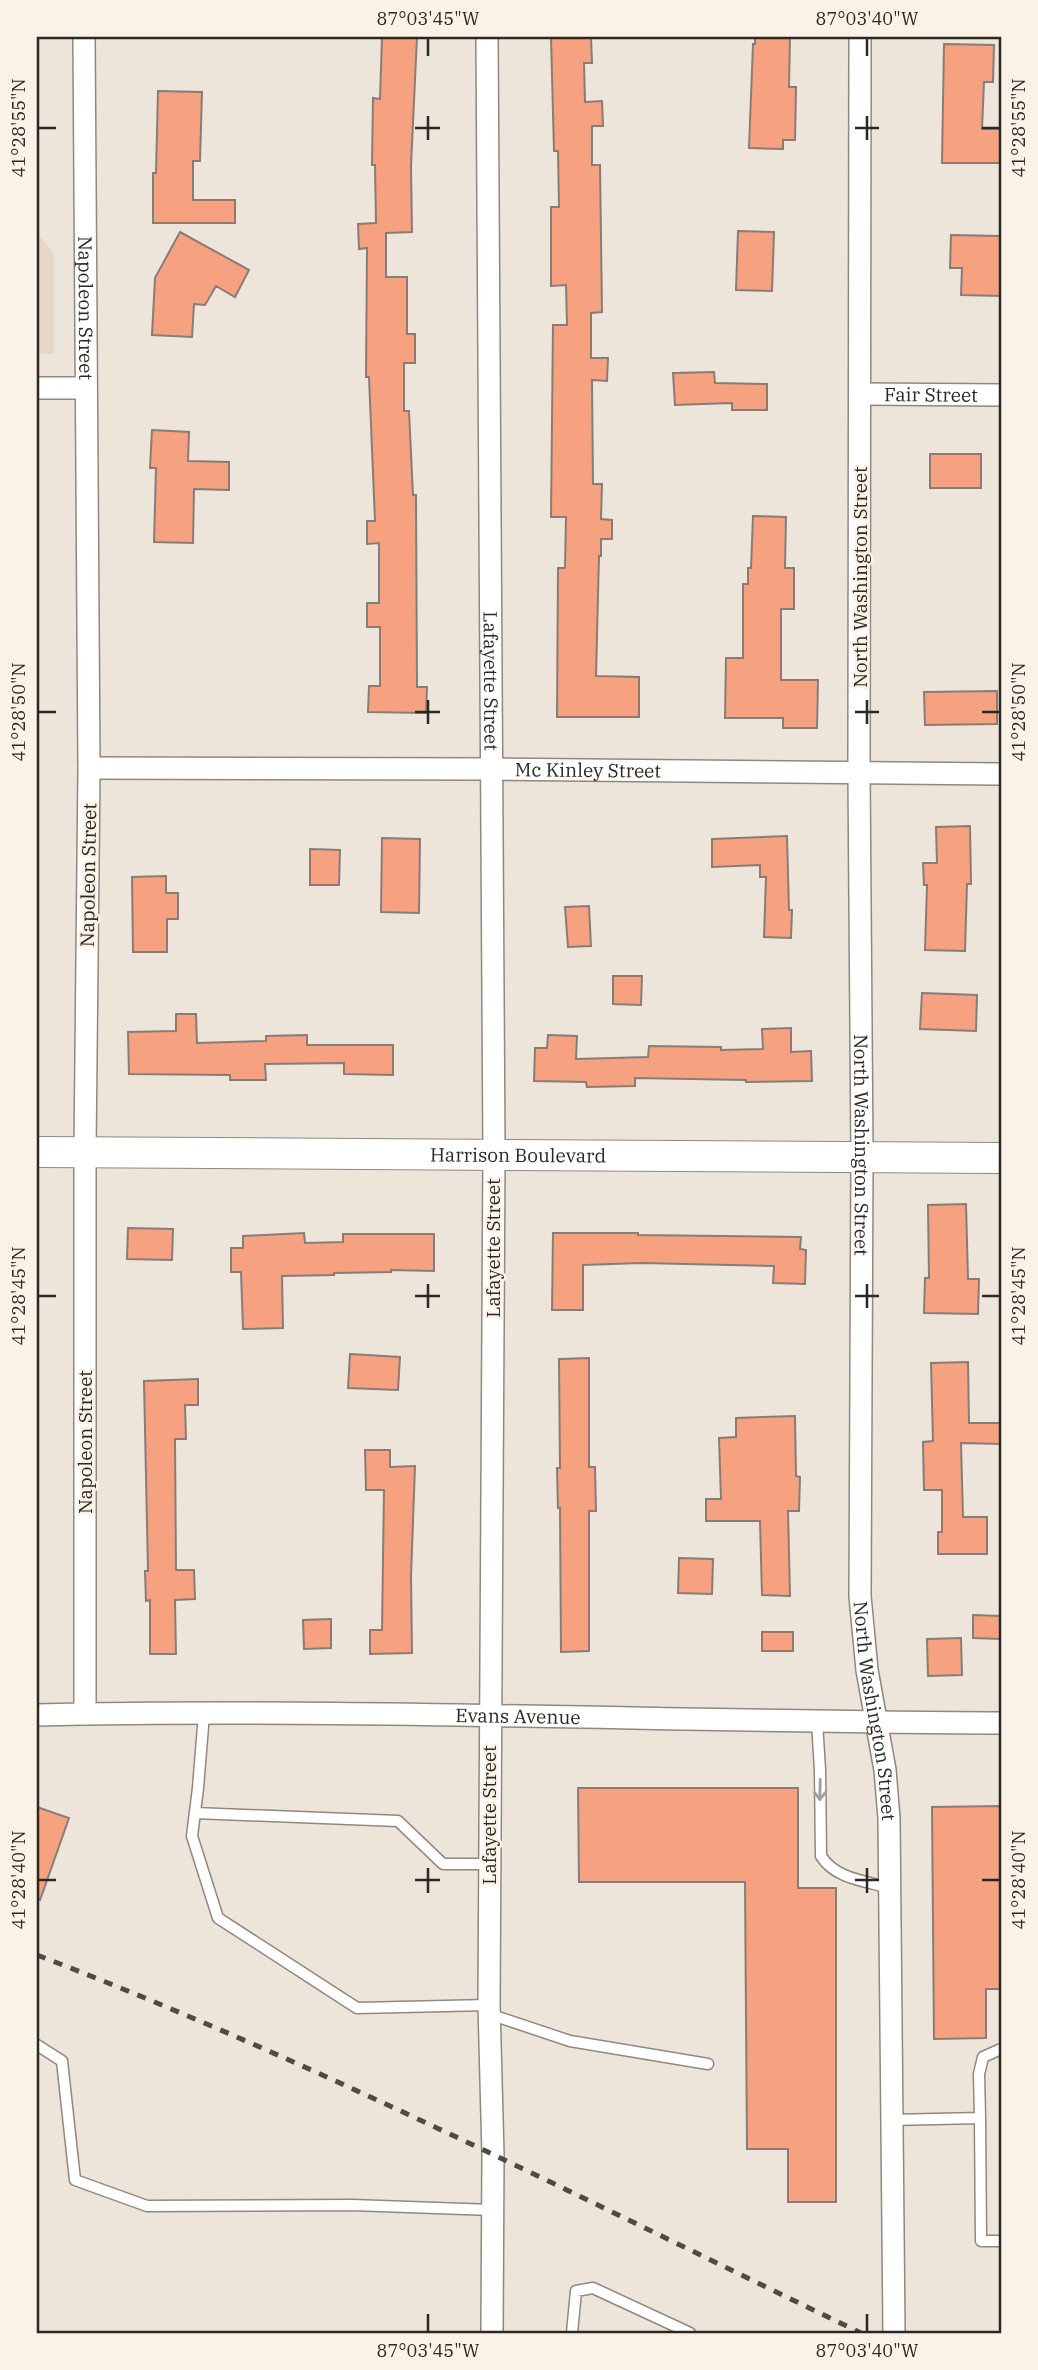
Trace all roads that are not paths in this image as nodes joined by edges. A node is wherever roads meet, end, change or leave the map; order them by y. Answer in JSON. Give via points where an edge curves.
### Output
{"nodes":[{"id":1,"x":84,"y":37,"type":"edge"},
{"id":2,"x":487,"y":37,"type":"edge"},
{"id":3,"x":860,"y":37,"type":"edge"},
{"id":4,"x":37,"y":388,"type":"edge"},
{"id":5,"x":85,"y":388,"type":"junction"},
{"id":6,"x":861,"y":394,"type":"junction"},
{"id":7,"x":1001,"y":395,"type":"edge"},
{"id":8,"x":89,"y":768,"type":"junction"},
{"id":9,"x":491,"y":769,"type":"junction"},
{"id":10,"x":859,"y":774,"type":"junction"},
{"id":11,"x":1001,"y":774,"type":"edge"},
{"id":12,"x":85,"y":1151,"type":"junction"},
{"id":13,"x":37,"y":1152,"type":"edge"},
{"id":14,"x":494,"y":1154,"type":"junction"},
{"id":15,"x":862,"y":1156,"type":"junction"},
{"id":16,"x":1001,"y":1158,"type":"edge"},
{"id":17,"x":85,"y":1714,"type":"junction"},
{"id":18,"x":204,"y":1714,"type":"junction"},
{"id":19,"x":489,"y":1714,"type":"junction"},
{"id":20,"x":37,"y":1715,"type":"edge"},
{"id":21,"x":817,"y":1722,"type":"junction"},
{"id":22,"x":876,"y":1723,"type":"junction"},
{"id":23,"x":1001,"y":1723,"type":"edge"},
{"id":24,"x":195,"y":1813,"type":"junction"},
{"id":25,"x":489,"y":1864,"type":"junction"},
{"id":26,"x":890,"y":1888,"type":"junction"},
{"id":27,"x":489,"y":2010,"type":"junction"},
{"id":28,"x":37,"y":2045,"type":"edge"},
{"id":29,"x":1001,"y":2049,"type":"edge"},
{"id":30,"x":708,"y":2064,"type":"dead end"},
{"id":31,"x":980,"y":2118,"type":"junction"},
{"id":32,"x":891,"y":2120,"type":"junction"},
{"id":33,"x":493,"y":2210,"type":"junction"},
{"id":34,"x":1001,"y":2241,"type":"edge"},
{"id":35,"x":492,"y":2333,"type":"edge"},
{"id":36,"x":572,"y":2333,"type":"edge"},
{"id":37,"x":690,"y":2333,"type":"edge"},
{"id":38,"x":894,"y":2333,"type":"edge"}],
"edges":[{"from":1,"to":5,"type":"street","name":"Napoleon Street"},
{"from":2,"to":9,"type":"street","name":"Lafayette Street"},
{"from":3,"to":6,"type":"street","name":"North Washington Street"},
{"from":4,"to":5,"type":"street"},
{"from":5,"to":8,"type":"street","name":"Napoleon Street"},
{"from":6,"to":7,"type":"street","name":"Fair Street"},
{"from":6,"to":10,"type":"street","name":"North Washington Street"},
{"from":8,"to":9,"type":"street","name":"Mc Kinley Street"},
{"from":8,"to":12,"type":"street","name":"Napoleon Street"},
{"from":9,"to":10,"type":"street","name":"Mc Kinley Street"},
{"from":9,"to":14,"type":"street","name":"Lafayette Street"},
{"from":10,"to":11,"type":"street","name":"Mc Kinley Street"},
{"from":10,"to":15,"type":"street","name":"North Washington Street"},
{"from":12,"to":13,"type":"street","name":"Harrison Boulevard"},
{"from":12,"to":14,"type":"street","name":"Harrison Boulevard"},
{"from":12,"to":17,"type":"street","name":"Napoleon Street"},
{"from":14,"to":15,"type":"street","name":"Harrison Boulevard"},
{"from":14,"to":19,"type":"street","name":"Lafayette Street"},
{"from":15,"to":16,"type":"street","name":"Harrison Boulevard"},
{"from":15,"to":22,"type":"street","name":"North Washington Street","via":[[860,1595]]},
{"from":17,"to":18,"type":"street","name":"Evans Avenue"},
{"from":17,"to":20,"type":"street","name":"Evans Avenue"},
{"from":18,"to":19,"type":"street","name":"Evans Avenue"},
{"from":18,"to":24,"type":"lane"},
{"from":19,"to":21,"type":"street","name":"Evans Avenue"},
{"from":19,"to":25,"type":"street","name":"Lafayette Street"},
{"from":21,"to":22,"type":"street","name":"Evans Avenue"},
{"from":21,"to":26,"type":"lane","one_way":true,"via":[[821,1856],[839,1873]]},
{"from":22,"to":23,"type":"street","name":"Evans Avenue"},
{"from":22,"to":26,"type":"street","name":"North Washington Street","via":[[889,1818]]},
{"from":24,"to":25,"type":"lane","via":[[398,1821],[443,1864]]},
{"from":24,"to":27,"type":"lane","via":[[192,1836],[218,1918],[357,2008]]},
{"from":25,"to":27,"type":"street","name":"Lafayette Street"},
{"from":26,"to":32,"type":"street","name":"North Washington Street"},
{"from":27,"to":30,"type":"lane","via":[[570,2041]]},
{"from":27,"to":33,"type":"street","name":"Lafayette Street"},
{"from":28,"to":33,"type":"lane","via":[[62,2061],[75,2180],[147,2206]]},
{"from":29,"to":31,"type":"lane","via":[[983,2057]]},
{"from":31,"to":32,"type":"lane"},
{"from":31,"to":34,"type":"lane","via":[[981,2241]]},
{"from":32,"to":38,"type":"street","name":"North Washington Street"},
{"from":33,"to":35,"type":"street","name":"Lafayette Street"},
{"from":36,"to":37,"type":"lane","via":[[576,2291],[593,2288]]}]}
